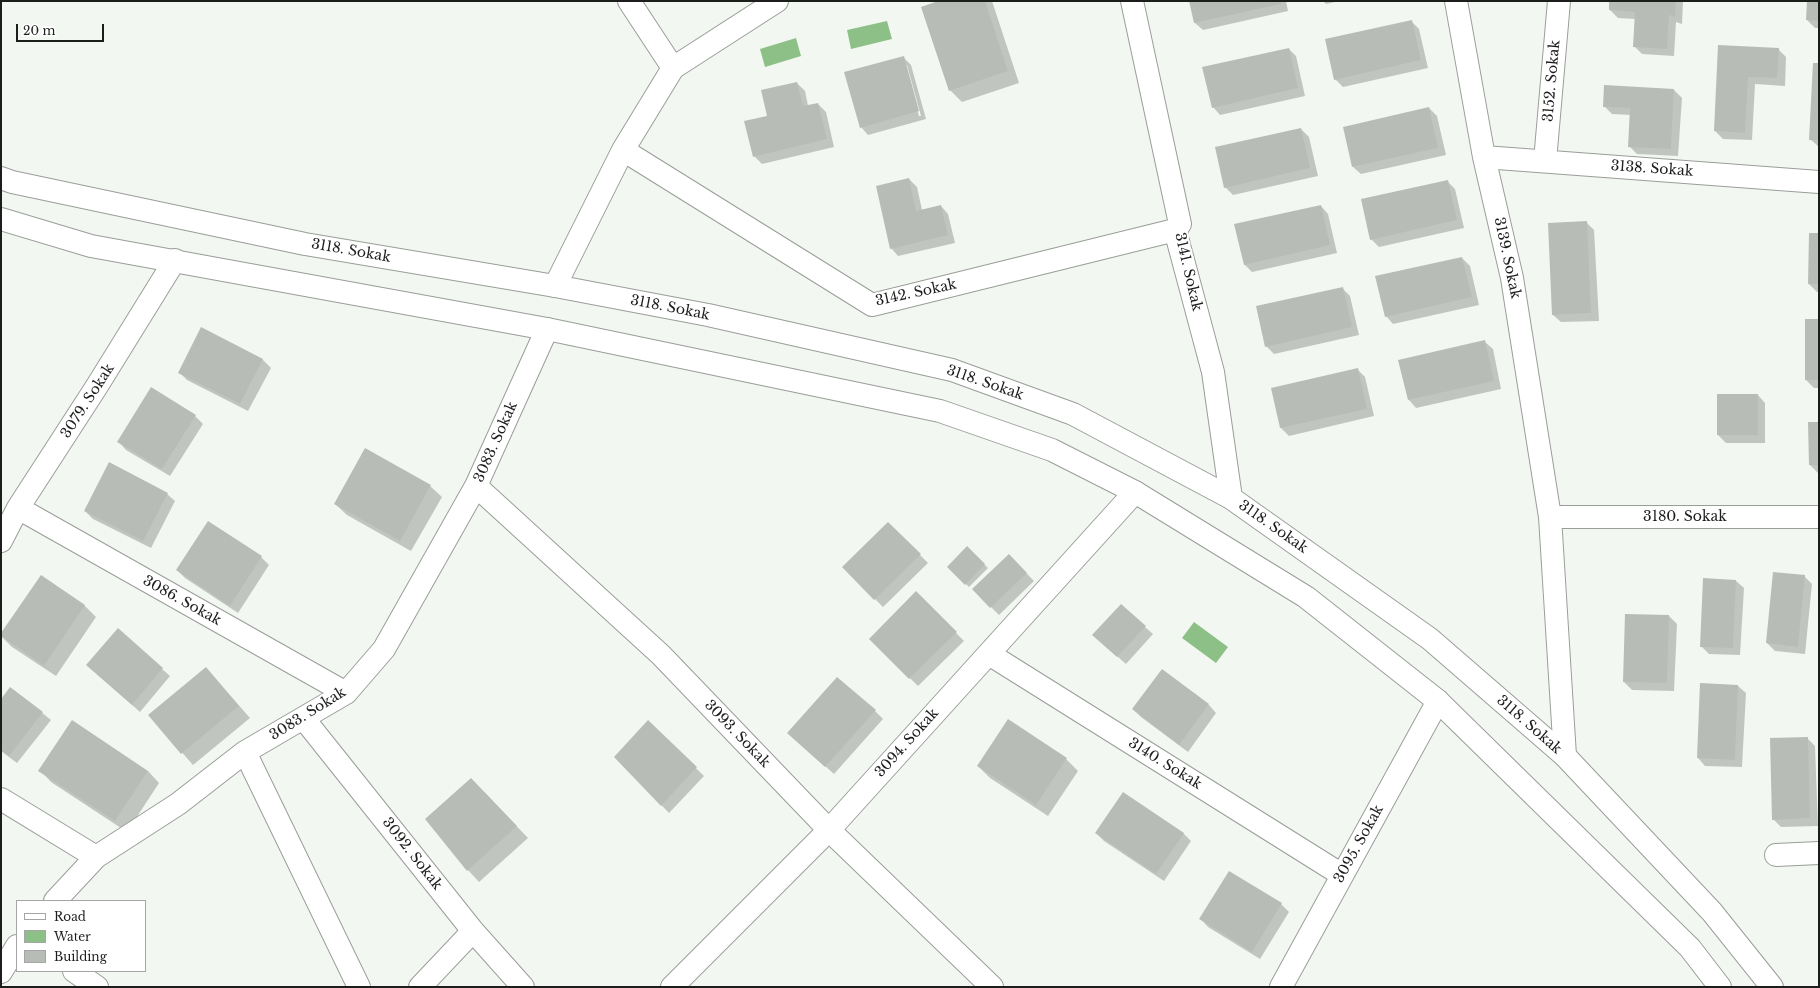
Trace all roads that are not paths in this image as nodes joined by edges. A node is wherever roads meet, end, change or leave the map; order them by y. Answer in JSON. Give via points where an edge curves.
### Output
{"nodes":[{"id":1,"x":629,"y":1,"type":"edge"},
{"id":2,"x":777,"y":1,"type":"edge"},
{"id":3,"x":1132,"y":1,"type":"edge"},
{"id":4,"x":1456,"y":1,"type":"edge"},
{"id":5,"x":1559,"y":1,"type":"edge"},
{"id":6,"x":672,"y":68,"type":"junction"},
{"id":7,"x":622,"y":150,"type":"junction"},
{"id":8,"x":1484,"y":157,"type":"junction"},
{"id":9,"x":1545,"y":161,"type":"junction"},
{"id":10,"x":1,"y":178,"type":"edge"},
{"id":11,"x":1819,"y":182,"type":"edge"},
{"id":12,"x":1,"y":219,"type":"edge"},
{"id":13,"x":1175,"y":230,"type":"junction"},
{"id":14,"x":175,"y":260,"type":"junction"},
{"id":15,"x":555,"y":286,"type":"junction"},
{"id":16,"x":547,"y":329,"type":"junction"},
{"id":17,"x":476,"y":486,"type":"junction"},
{"id":18,"x":1135,"y":492,"type":"junction"},
{"id":19,"x":1231,"y":498,"type":"junction"},
{"id":20,"x":18,"y":508,"type":"junction"},
{"id":21,"x":1550,"y":517,"type":"junction"},
{"id":22,"x":1819,"y":517,"type":"edge"},
{"id":23,"x":1,"y":541,"type":"edge"},
{"id":24,"x":989,"y":654,"type":"junction"},
{"id":25,"x":346,"y":693,"type":"junction"},
{"id":26,"x":1438,"y":701,"type":"junction"},
{"id":27,"x":304,"y":719,"type":"junction"},
{"id":28,"x":245,"y":752,"type":"junction"},
{"id":29,"x":1565,"y":756,"type":"junction"},
{"id":30,"x":1,"y":799,"type":"edge"},
{"id":31,"x":829,"y":830,"type":"junction"},
{"id":32,"x":1819,"y":853,"type":"edge"},
{"id":33,"x":1776,"y":856,"type":"dead end"},
{"id":34,"x":96,"y":857,"type":"junction"},
{"id":35,"x":1342,"y":874,"type":"junction"},
{"id":36,"x":56,"y":900,"type":"edge"},
{"id":37,"x":473,"y":931,"type":"junction"},
{"id":38,"x":16,"y":948,"type":"edge"},
{"id":39,"x":1,"y":972,"type":"edge"},
{"id":40,"x":75,"y":972,"type":"edge"},
{"id":41,"x":97,"y":987,"type":"edge"},
{"id":42,"x":360,"y":987,"type":"edge"},
{"id":43,"x":420,"y":987,"type":"edge"},
{"id":44,"x":523,"y":987,"type":"edge"},
{"id":45,"x":672,"y":987,"type":"edge"},
{"id":46,"x":992,"y":987,"type":"edge"},
{"id":47,"x":1280,"y":987,"type":"edge"},
{"id":48,"x":1720,"y":987,"type":"edge"},
{"id":49,"x":1772,"y":987,"type":"edge"}],
"edges":[{"from":1,"to":6,"type":"street"},
{"from":2,"to":6,"type":"street"},
{"from":3,"to":13,"type":"street","name":"3141. Sokak","via":[[1180,224]]},
{"from":4,"to":8,"type":"street","name":"3139. Sokak"},
{"from":5,"to":9,"type":"street","name":"3152. Sokak"},
{"from":6,"to":7,"type":"street"},
{"from":7,"to":13,"type":"street","name":"3142. Sokak","via":[[872,305]]},
{"from":7,"to":15,"type":"street"},
{"from":8,"to":9,"type":"street","name":"3138. Sokak"},
{"from":8,"to":21,"type":"street","name":"3139. Sokak","via":[[1512,278]]},
{"from":9,"to":11,"type":"street","name":"3138. Sokak"},
{"from":10,"to":15,"type":"street","name":"3118. Sokak","via":[[305,244]]},
{"from":12,"to":14,"type":"street","via":[[91,246]]},
{"from":13,"to":19,"type":"street","name":"3141. Sokak","via":[[1213,372]]},
{"from":14,"to":16,"type":"street"},
{"from":14,"to":20,"type":"street","name":"3079. Sokak"},
{"from":15,"to":19,"type":"street","name":"3118. Sokak","via":[[708,315],[952,370],[1073,414]]},
{"from":16,"to":17,"type":"street","name":"3083. Sokak"},
{"from":16,"to":18,"type":"street","via":[[940,411],[1052,450]]},
{"from":17,"to":25,"type":"street","name":"3083. Sokak","via":[[384,650]]},
{"from":17,"to":31,"type":"street","name":"3093. Sokak","via":[[661,655]]},
{"from":18,"to":24,"type":"street","name":"3094. Sokak"},
{"from":18,"to":26,"type":"street","via":[[1306,597]]},
{"from":19,"to":29,"type":"street","name":"3118. Sokak","via":[[1430,639]]},
{"from":20,"to":23,"type":"street","name":"3079. Sokak"},
{"from":20,"to":25,"type":"street","name":"3086. Sokak"},
{"from":21,"to":22,"type":"street","name":"3180. Sokak"},
{"from":21,"to":29,"type":"street","name":"3139. Sokak"},
{"from":24,"to":31,"type":"street","name":"3094. Sokak"},
{"from":24,"to":35,"type":"street","name":"3140. Sokak"},
{"from":25,"to":27,"type":"street","name":"3083. Sokak"},
{"from":26,"to":35,"type":"street","name":"3095. Sokak"},
{"from":26,"to":48,"type":"street","via":[[1690,948]]},
{"from":27,"to":28,"type":"street","name":"3083. Sokak"},
{"from":27,"to":37,"type":"street","name":"3092. Sokak"},
{"from":28,"to":34,"type":"street","name":"3083. Sokak","via":[[178,804]]},
{"from":28,"to":42,"type":"street"},
{"from":29,"to":49,"type":"street","name":"3118. Sokak","via":[[1712,912]]},
{"from":30,"to":34,"type":"street"},
{"from":31,"to":45,"type":"street","name":"3094. Sokak"},
{"from":31,"to":46,"type":"street","name":"3093. Sokak"},
{"from":32,"to":33,"type":"street"},
{"from":34,"to":36,"type":"street","name":"3083. Sokak"},
{"from":35,"to":47,"type":"street","name":"3095. Sokak"},
{"from":37,"to":43,"type":"street"},
{"from":37,"to":44,"type":"street","name":"3092. Sokak"},
{"from":38,"to":39,"type":"street"},
{"from":40,"to":41,"type":"street"}]}
